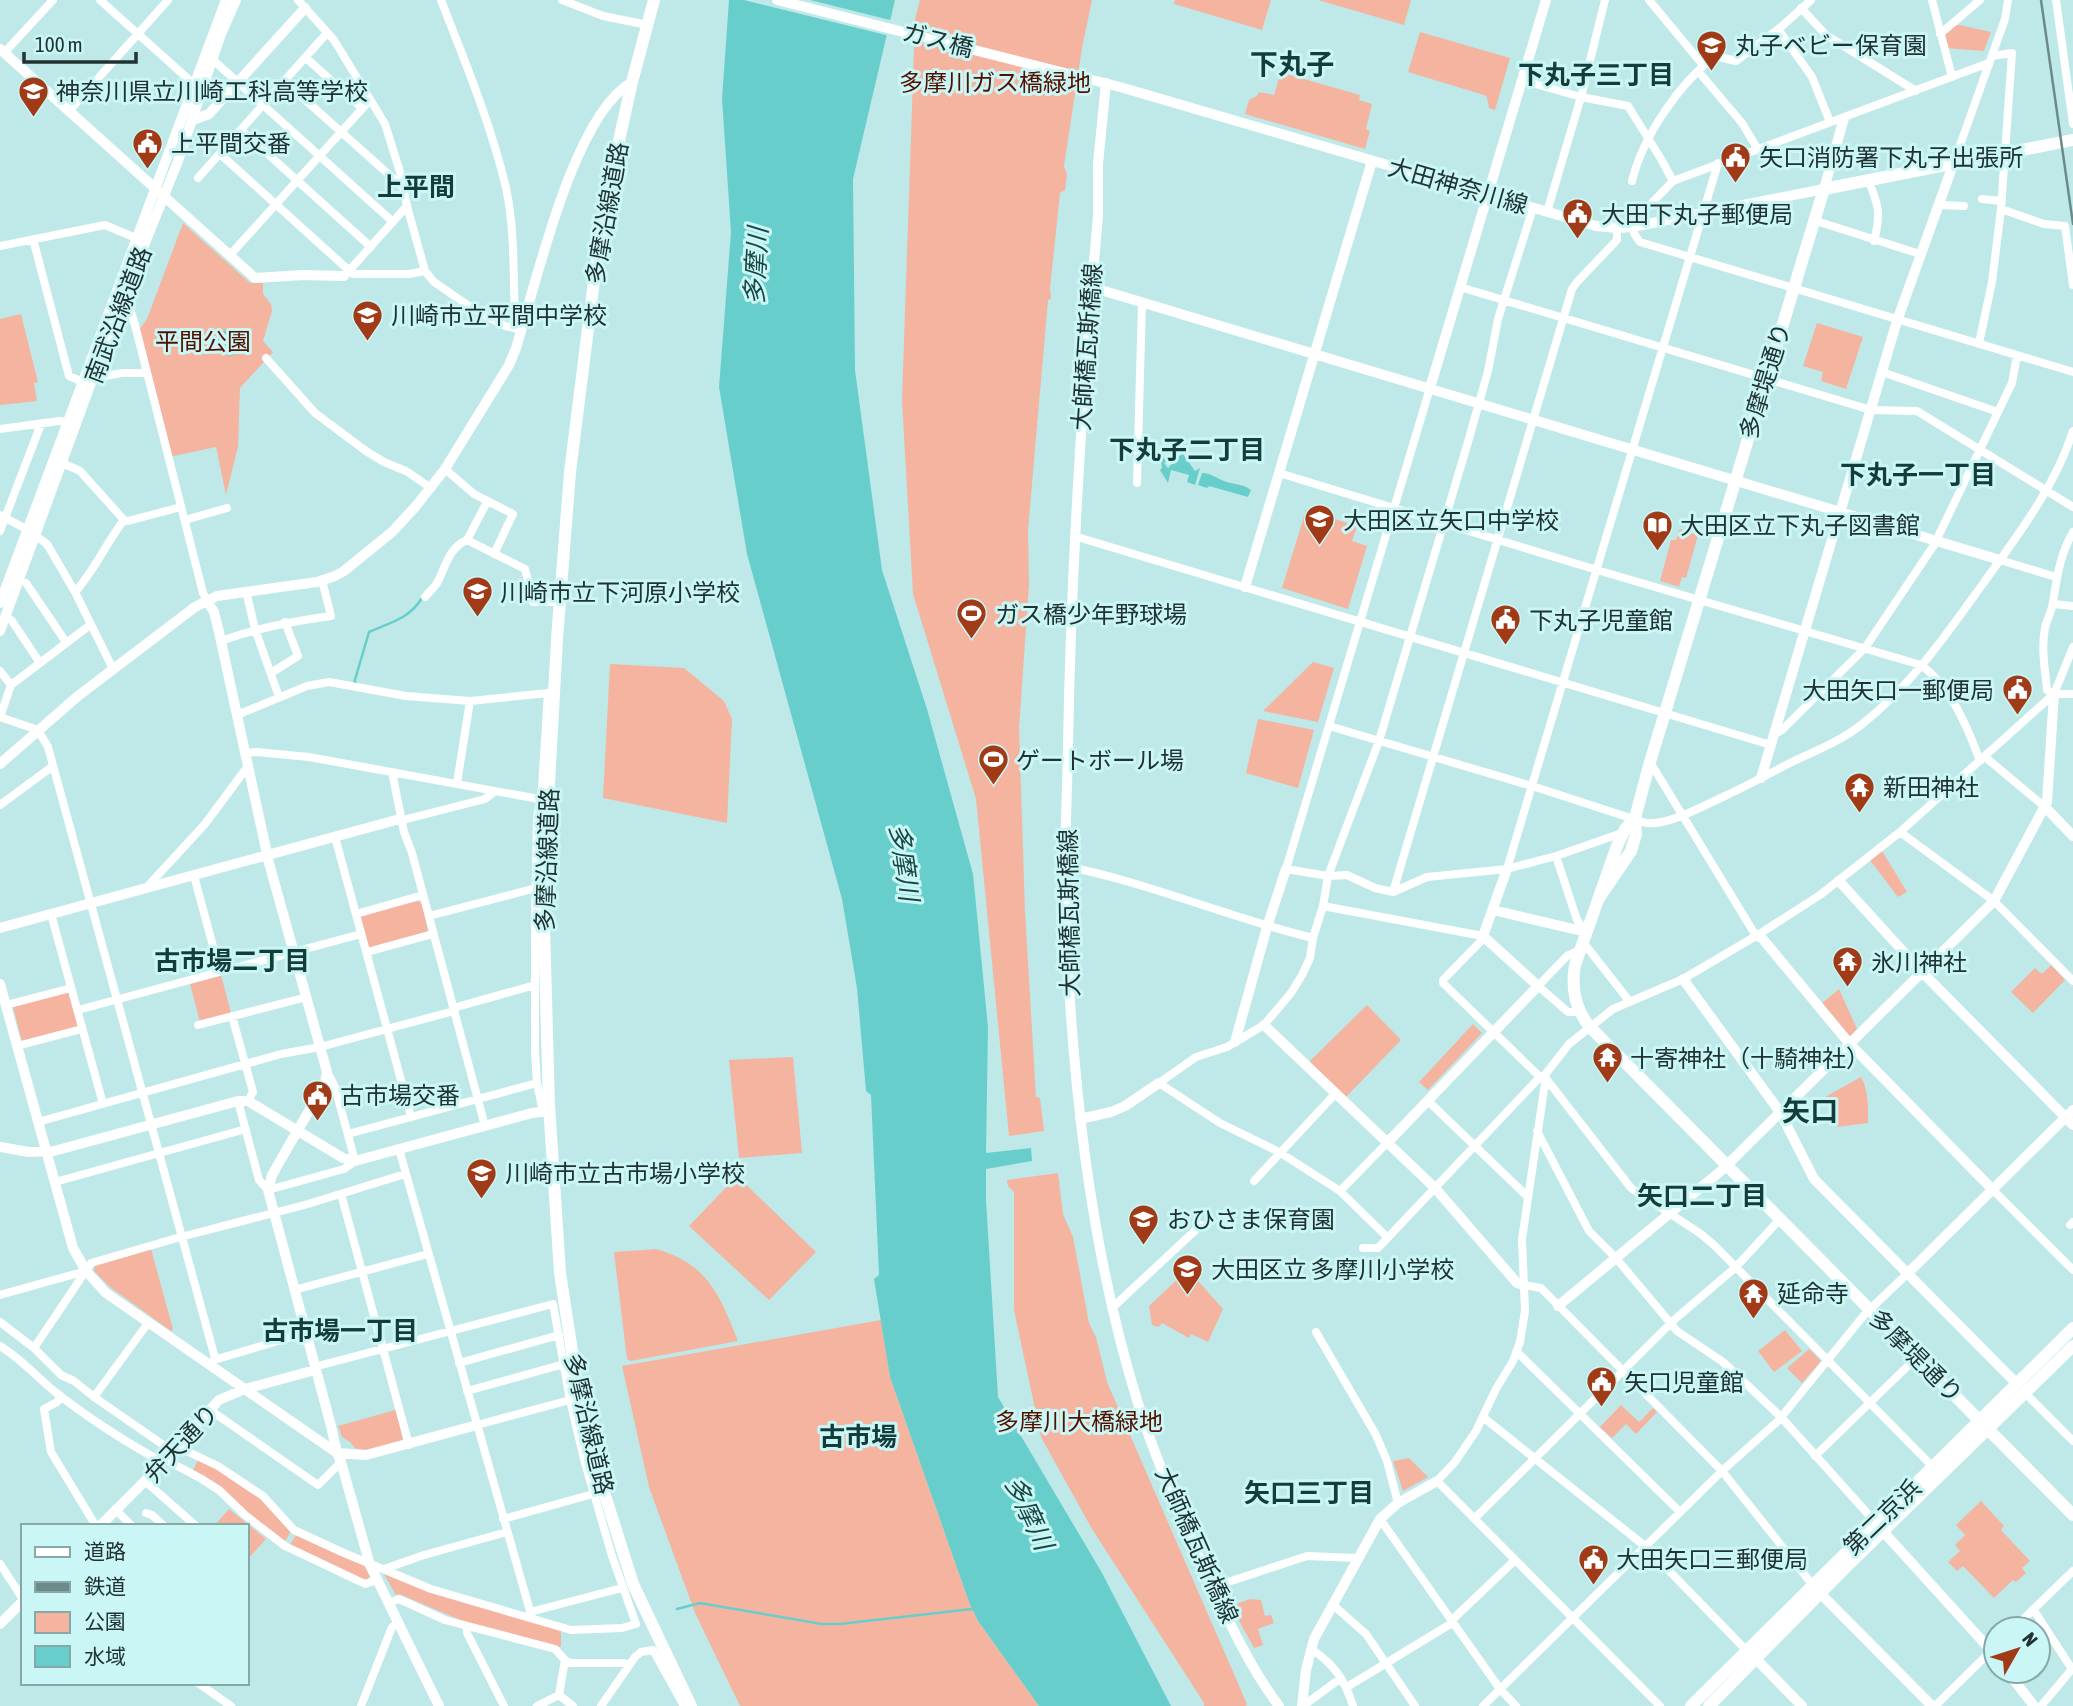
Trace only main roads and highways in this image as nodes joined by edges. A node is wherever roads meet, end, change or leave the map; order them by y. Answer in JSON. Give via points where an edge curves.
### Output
{"nodes":[{"id":1,"x":654,"y":0,"type":"edge"},
{"id":2,"x":777,"y":0,"type":"edge"},
{"id":3,"x":1102,"y":82,"type":"joint"},
{"id":4,"x":2073,"y":140,"type":"edge"},
{"id":5,"x":1824,"y":189,"type":"junction"},
{"id":6,"x":1635,"y":818,"type":"junction"},
{"id":7,"x":1599,"y":898,"type":"junction"},
{"id":8,"x":2073,"y":1328,"type":"edge"},
{"id":9,"x":2073,"y":1346,"type":"edge"},
{"id":10,"x":2021,"y":1388,"type":"junction"},
{"id":11,"x":1984,"y":1425,"type":"junction"},
{"id":12,"x":2073,"y":1515,"type":"edge"},
{"id":13,"x":1880,"y":1528,"type":"junction"},
{"id":14,"x":1751,"y":1655,"type":"junction"},
{"id":15,"x":683,"y":1705,"type":"edge"},
{"id":16,"x":1691,"y":1706,"type":"edge"},
{"id":17,"x":1709,"y":1706,"type":"edge"}],
"edges":[{"from":1,"to":15,"type":"main road","name":"多摩沿線道路","via":[[608,190],[595,272],[570,472],[542,892],[546,1111],[559,1273],[579,1397],[634,1584]]},
{"from":2,"to":3,"type":"main road","name":"ガス橋"},
{"from":3,"to":5,"type":"main road","name":"大田神奈川線","via":[[1596,226],[1632,227]]},
{"from":4,"to":5,"type":"main road"},
{"from":5,"to":6,"type":"main road","name":"多摩堤通り"},
{"from":6,"to":7,"type":"main road","name":"多摩堤通り","via":[[1622,833]]},
{"from":6,"to":7,"type":"main road","name":"多摩堤通り","via":[[1631,850]]},
{"from":7,"to":11,"type":"main road","name":"多摩堤通り","via":[[1573,981],[1579,1012]]},
{"from":8,"to":10,"type":"main road","name":"第二京浜"},
{"from":9,"to":10,"type":"main road","name":"第二京浜"},
{"from":10,"to":11,"type":"main road","name":"第二京浜"},
{"from":11,"to":12,"type":"main road","name":"多摩堤通り"},
{"from":11,"to":13,"type":"main road","name":"第二京浜"},
{"from":11,"to":13,"type":"main road","name":"第二京浜","via":[[1933,1467]]},
{"from":13,"to":14,"type":"main road","name":"第二京浜"},
{"from":14,"to":16,"type":"main road","name":"第二京浜"},
{"from":14,"to":17,"type":"main road","name":"第二京浜"}]}
